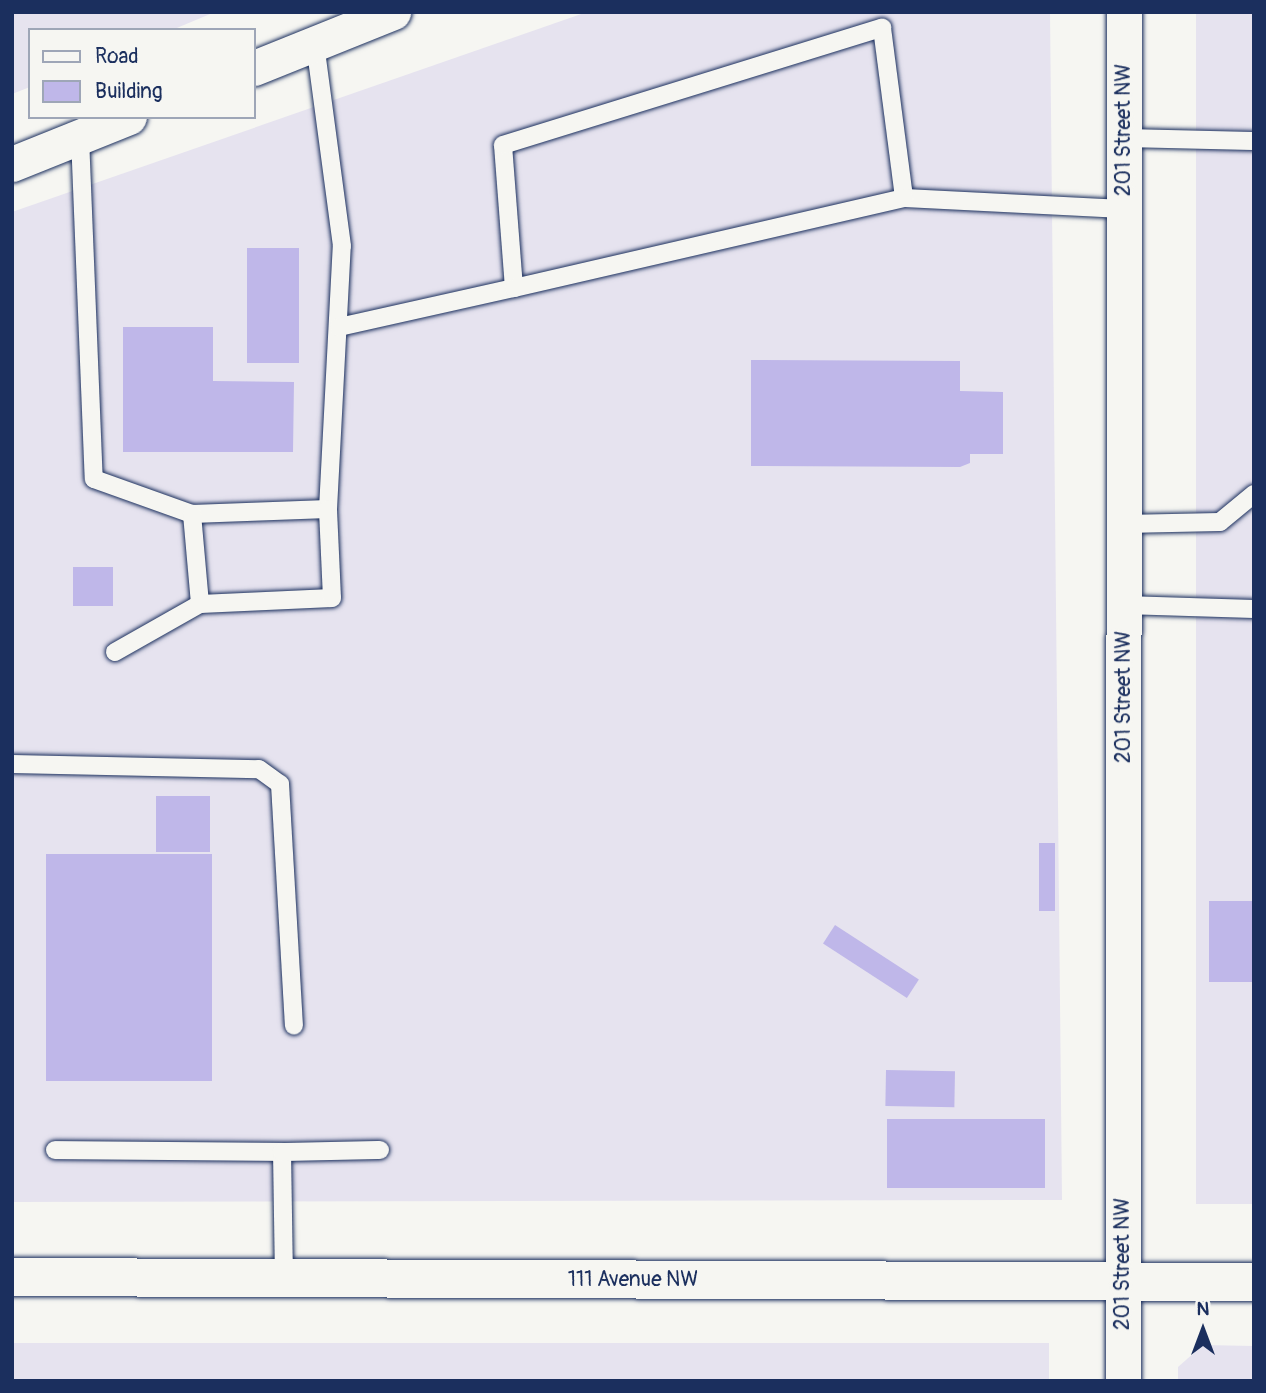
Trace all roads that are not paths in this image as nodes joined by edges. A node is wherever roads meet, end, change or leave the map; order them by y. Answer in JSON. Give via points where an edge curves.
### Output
{"nodes":[{"id":1,"x":393,"y":12,"type":"edge"},
{"id":2,"x":1124,"y":12,"type":"edge"},
{"id":3,"x":315,"y":43,"type":"junction"},
{"id":4,"x":256,"y":67,"type":"edge"},
{"id":5,"x":124,"y":119,"type":"edge"},
{"id":6,"x":80,"y":137,"type":"junction"},
{"id":7,"x":1124,"y":138,"type":"junction"},
{"id":8,"x":1254,"y":141,"type":"edge"},
{"id":9,"x":12,"y":164,"type":"edge"},
{"id":10,"x":904,"y":198,"type":"junction"},
{"id":11,"x":1124,"y":209,"type":"junction"},
{"id":12,"x":514,"y":288,"type":"junction"},
{"id":13,"x":339,"y":327,"type":"junction"},
{"id":14,"x":1254,"y":494,"type":"edge"},
{"id":15,"x":328,"y":509,"type":"junction"},
{"id":16,"x":191,"y":514,"type":"junction"},
{"id":17,"x":1124,"y":524,"type":"junction"},
{"id":18,"x":200,"y":604,"type":"junction"},
{"id":19,"x":1124,"y":605,"type":"junction"},
{"id":20,"x":1254,"y":609,"type":"edge"},
{"id":21,"x":115,"y":652,"type":"dead end"},
{"id":22,"x":12,"y":764,"type":"edge"},
{"id":23,"x":294,"y":1026,"type":"dead end"},
{"id":24,"x":55,"y":1150,"type":"dead end"},
{"id":25,"x":380,"y":1150,"type":"dead end"},
{"id":26,"x":282,"y":1152,"type":"junction"},
{"id":27,"x":12,"y":1277,"type":"edge"},
{"id":28,"x":284,"y":1279,"type":"junction"},
{"id":29,"x":1124,"y":1282,"type":"junction"},
{"id":30,"x":1254,"y":1282,"type":"edge"},
{"id":31,"x":1123,"y":1381,"type":"edge"}],
"edges":[{"from":1,"to":3,"type":"street"},
{"from":2,"to":7,"type":"street","name":"201 Street NW"},
{"from":3,"to":4,"type":"street"},
{"from":3,"to":13,"type":"lane","via":[[342,246]]},
{"from":5,"to":6,"type":"street"},
{"from":6,"to":9,"type":"street"},
{"from":6,"to":16,"type":"lane","via":[[94,479]]},
{"from":7,"to":8,"type":"lane"},
{"from":7,"to":11,"type":"street","name":"201 Street NW"},
{"from":10,"to":11,"type":"lane"},
{"from":10,"to":12,"type":"lane"},
{"from":10,"to":12,"type":"lane","via":[[881,27],[503,145]]},
{"from":11,"to":17,"type":"street","name":"201 Street NW"},
{"from":12,"to":13,"type":"lane"},
{"from":13,"to":15,"type":"lane"},
{"from":14,"to":17,"type":"lane","via":[[1220,522]]},
{"from":15,"to":16,"type":"lane"},
{"from":15,"to":18,"type":"lane","via":[[332,598]]},
{"from":16,"to":18,"type":"lane"},
{"from":17,"to":19,"type":"street","name":"201 Street NW"},
{"from":18,"to":21,"type":"lane"},
{"from":19,"to":20,"type":"lane"},
{"from":19,"to":29,"type":"street","name":"201 Street NW"},
{"from":22,"to":23,"type":"lane","via":[[259,769],[281,784]]},
{"from":24,"to":26,"type":"lane"},
{"from":25,"to":26,"type":"lane"},
{"from":26,"to":28,"type":"lane"},
{"from":27,"to":28,"type":"street","name":"111 Avenue NW"},
{"from":28,"to":29,"type":"street","name":"111 Avenue NW"},
{"from":29,"to":30,"type":"street","name":"111 Avenue NW"},
{"from":29,"to":31,"type":"street","name":"201 Street NW"}]}
